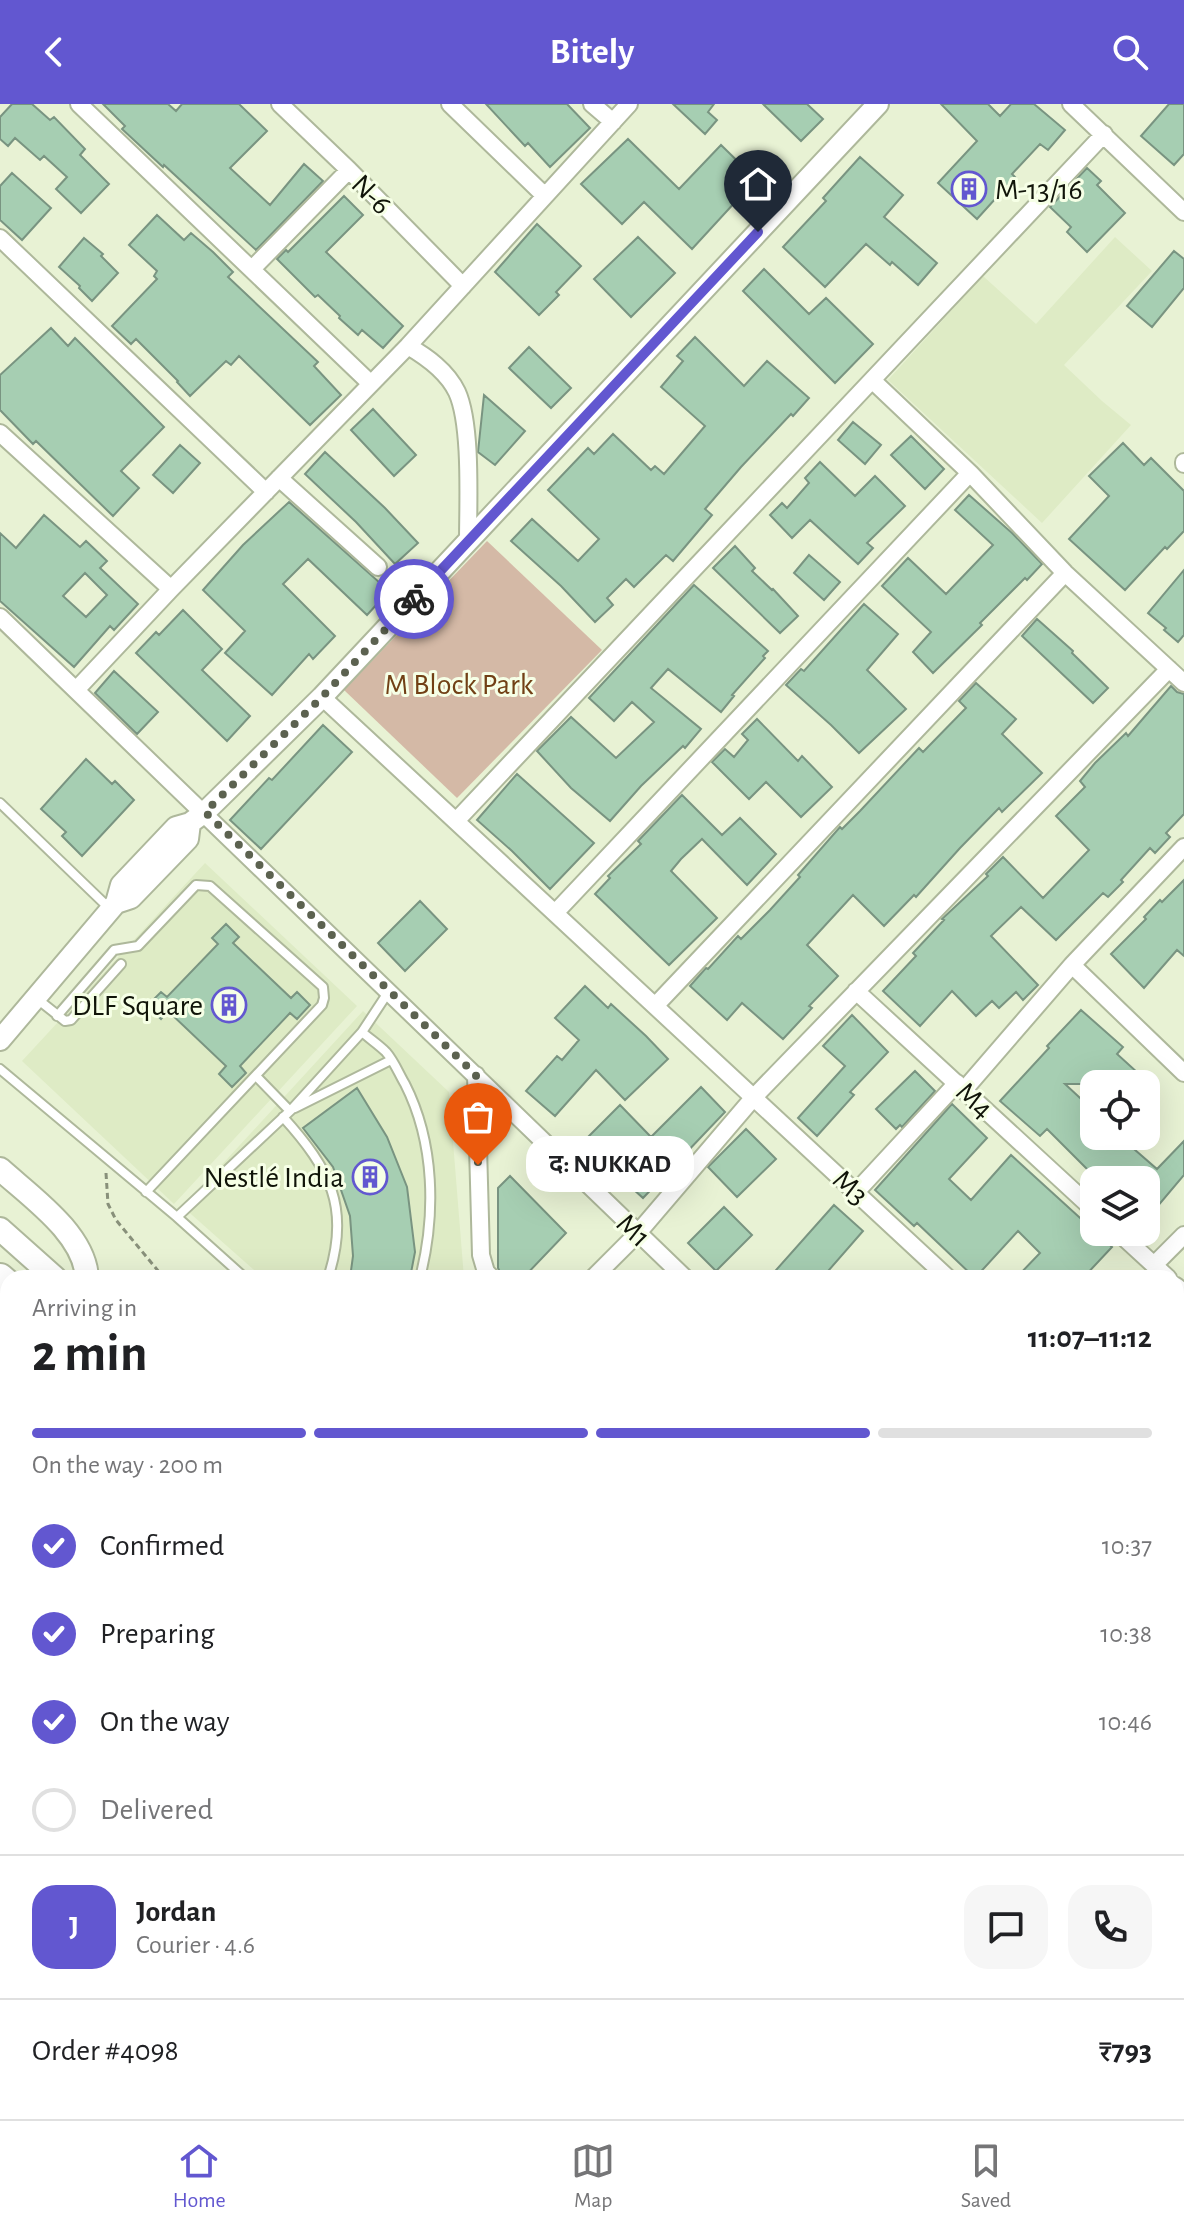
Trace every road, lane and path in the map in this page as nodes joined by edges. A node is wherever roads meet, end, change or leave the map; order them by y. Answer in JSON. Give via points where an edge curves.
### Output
{"nodes":[{"id":1,"x":79,"y":104,"type":"edge"},
{"id":2,"x":280,"y":104,"type":"edge"},
{"id":3,"x":450,"y":104,"type":"edge"},
{"id":4,"x":592,"y":104,"type":"edge"},
{"id":5,"x":629,"y":104,"type":"edge"},
{"id":6,"x":878,"y":104,"type":"edge"},
{"id":7,"x":1071,"y":104,"type":"edge"},
{"id":8,"x":613,"y":122,"type":"junction"},
{"id":9,"x":1104,"y":134,"type":"junction"},
{"id":10,"x":349,"y":170,"type":"junction"},
{"id":11,"x":545,"y":196,"type":"junction"},
{"id":12,"x":1184,"y":212,"type":"edge"},
{"id":13,"x":0,"y":238,"type":"edge"},
{"id":14,"x":252,"y":269,"type":"junction"},
{"id":15,"x":463,"y":286,"type":"junction"},
{"id":16,"x":408,"y":346,"type":"junction"},
{"id":17,"x":872,"y":380,"type":"junction"},
{"id":18,"x":370,"y":383,"type":"junction"},
{"id":19,"x":0,"y":433,"type":"edge"},
{"id":20,"x":970,"y":473,"type":"junction"},
{"id":21,"x":279,"y":478,"type":"junction"},
{"id":22,"x":266,"y":492,"type":"junction"},
{"id":23,"x":468,"y":541,"type":"junction"},
{"id":24,"x":378,"y":567,"type":"dead end"},
{"id":25,"x":1065,"y":573,"type":"junction"},
{"id":26,"x":171,"y":589,"type":"junction"},
{"id":27,"x":0,"y":617,"type":"edge"},
{"id":28,"x":1169,"y":669,"type":"junction"},
{"id":29,"x":1184,"y":683,"type":"edge"},
{"id":30,"x":76,"y":690,"type":"junction"},
{"id":31,"x":322,"y":697,"type":"junction"},
{"id":32,"x":0,"y":803,"type":"edge"},
{"id":33,"x":198,"y":818,"type":"junction"},
{"id":34,"x":456,"y":821,"type":"junction"},
{"id":35,"x":1184,"y":847,"type":"edge"},
{"id":36,"x":114,"y":906,"type":"junction"},
{"id":37,"x":555,"y":913,"type":"junction"},
{"id":38,"x":121,"y":964,"type":"dead end"},
{"id":39,"x":1072,"y":965,"type":"junction"},
{"id":40,"x":389,"y":991,"type":"junction"},
{"id":41,"x":856,"y":991,"type":"junction"},
{"id":42,"x":36,"y":997,"type":"junction"},
{"id":43,"x":655,"y":1006,"type":"junction"},
{"id":44,"x":57,"y":1016,"type":"junction"},
{"id":45,"x":362,"y":1032,"type":"junction"},
{"id":46,"x":0,"y":1040,"type":"edge"},
{"id":47,"x":391,"y":1060,"type":"junction"},
{"id":48,"x":1181,"y":1064,"type":"edge"},
{"id":49,"x":0,"y":1069,"type":"edge"},
{"id":50,"x":476,"y":1075,"type":"junction"},
{"id":51,"x":256,"y":1076,"type":"junction"},
{"id":52,"x":961,"y":1087,"type":"junction"},
{"id":53,"x":754,"y":1097,"type":"junction"},
{"id":54,"x":288,"y":1113,"type":"junction"},
{"id":55,"x":104,"y":1157,"type":"junction"},
{"id":56,"x":0,"y":1169,"type":"edge"},
{"id":57,"x":146,"y":1192,"type":"junction"},
{"id":58,"x":856,"y":1192,"type":"junction"},
{"id":59,"x":1080,"y":1197,"type":"edge"},
{"id":60,"x":177,"y":1217,"type":"junction"},
{"id":61,"x":0,"y":1229,"type":"edge"},
{"id":62,"x":637,"y":1234,"type":"junction"},
{"id":63,"x":1184,"y":1235,"type":"edge"},
{"id":64,"x":1133,"y":1246,"type":"edge"},
{"id":65,"x":1154,"y":1265,"type":"junction"},
{"id":66,"x":46,"y":1270,"type":"edge"},
{"id":67,"x":86,"y":1270,"type":"edge"},
{"id":68,"x":157,"y":1270,"type":"edge"},
{"id":69,"x":236,"y":1270,"type":"edge"},
{"id":70,"x":331,"y":1270,"type":"edge"},
{"id":71,"x":422,"y":1270,"type":"edge"},
{"id":72,"x":485,"y":1270,"type":"edge"},
{"id":73,"x":601,"y":1270,"type":"edge"},
{"id":74,"x":676,"y":1270,"type":"edge"},
{"id":75,"x":939,"y":1270,"type":"edge"},
{"id":76,"x":1159,"y":1270,"type":"edge"}],
"edges":[{"from":1,"to":14,"type":"street"},
{"from":2,"to":10,"type":"street","name":"N-6"},
{"from":3,"to":11,"type":"street"},
{"from":4,"to":8,"type":"street"},
{"from":5,"to":8,"type":"street"},
{"from":6,"to":23,"type":"street"},
{"from":7,"to":9,"type":"street"},
{"from":8,"to":11,"type":"street"},
{"from":9,"to":12,"type":"street"},
{"from":9,"to":17,"type":"street"},
{"from":10,"to":14,"type":"street"},
{"from":10,"to":15,"type":"street","name":"N-6"},
{"from":11,"to":15,"type":"street"},
{"from":13,"to":22,"type":"street"},
{"from":14,"to":18,"type":"street"},
{"from":15,"to":16,"type":"street"},
{"from":16,"to":18,"type":"street"},
{"from":16,"to":23,"type":"street","via":[[437,366],[457,393],[464,418]]},
{"from":17,"to":20,"type":"street"},
{"from":17,"to":34,"type":"street"},
{"from":18,"to":21,"type":"street"},
{"from":19,"to":26,"type":"street"},
{"from":20,"to":25,"type":"street"},
{"from":20,"to":37,"type":"street"},
{"from":21,"to":22,"type":"street"},
{"from":21,"to":24,"type":"street"},
{"from":22,"to":26,"type":"street"},
{"from":23,"to":31,"type":"street"},
{"from":25,"to":28,"type":"street"},
{"from":25,"to":43,"type":"street"},
{"from":26,"to":30,"type":"street"},
{"from":27,"to":30,"type":"street","name":"M1"},
{"from":28,"to":29,"type":"street"},
{"from":28,"to":41,"type":"street"},
{"from":30,"to":33,"type":"street","name":"M1"},
{"from":31,"to":33,"type":"street"},
{"from":31,"to":34,"type":"street","name":"M3"},
{"from":32,"to":36,"type":"lane"},
{"from":33,"to":36,"type":"street","via":[[188,839],[131,898]]},
{"from":33,"to":40,"type":"street","name":"M1"},
{"from":34,"to":37,"type":"street","name":"M3"},
{"from":35,"to":39,"type":"street"},
{"from":36,"to":42,"type":"street"},
{"from":37,"to":43,"type":"street","name":"M3"},
{"from":38,"to":44,"type":"lane","via":[[71,1020]]},
{"from":39,"to":48,"type":"street"},
{"from":39,"to":52,"type":"street"},
{"from":40,"to":45,"type":"lane"},
{"from":40,"to":50,"type":"street","name":"M1"},
{"from":41,"to":52,"type":"street","name":"M4"},
{"from":41,"to":53,"type":"street"},
{"from":42,"to":44,"type":"lane"},
{"from":42,"to":46,"type":"street"},
{"from":43,"to":53,"type":"street","name":"M3"},
{"from":44,"to":51,"type":"lane","via":[[114,950],[138,946],[196,885],[205,884],[323,987],[322,1005]]},
{"from":45,"to":47,"type":"lane"},
{"from":45,"to":54,"type":"lane"},
{"from":47,"to":54,"type":"lane"},
{"from":47,"to":71,"type":"lane","via":[[415,1108],[427,1156],[430,1213]]},
{"from":49,"to":55,"type":"lane"},
{"from":50,"to":62,"type":"street","name":"M1"},
{"from":50,"to":72,"type":"street"},
{"from":51,"to":54,"type":"lane"},
{"from":51,"to":57,"type":"lane"},
{"from":52,"to":58,"type":"street"},
{"from":52,"to":59,"type":"street","name":"M4"},
{"from":53,"to":58,"type":"street","name":"M3"},
{"from":53,"to":62,"type":"street"},
{"from":54,"to":60,"type":"lane"},
{"from":54,"to":70,"type":"lane","via":[[330,1188],[338,1222]]},
{"from":55,"to":57,"type":"lane"},
{"from":55,"to":68,"type":"path","via":[[108,1204]]},
{"from":56,"to":67,"type":"main road","via":[[72,1235]]},
{"from":57,"to":60,"type":"lane"},
{"from":58,"to":75,"type":"street","name":"M3"},
{"from":60,"to":69,"type":"lane"},
{"from":61,"to":66,"type":"main road"},
{"from":62,"to":73,"type":"street"},
{"from":62,"to":74,"type":"street","name":"M1"},
{"from":63,"to":65,"type":"street"},
{"from":64,"to":65,"type":"street"},
{"from":65,"to":76,"type":"street"}]}
